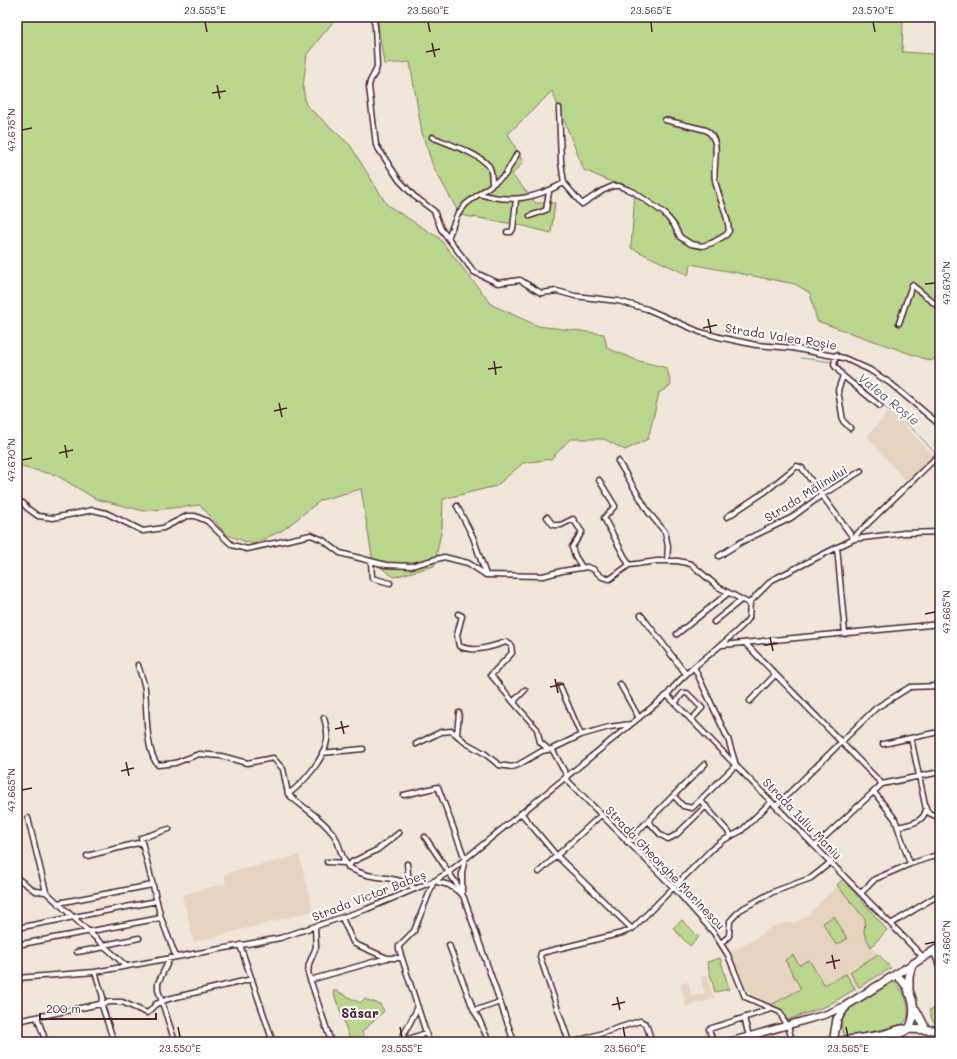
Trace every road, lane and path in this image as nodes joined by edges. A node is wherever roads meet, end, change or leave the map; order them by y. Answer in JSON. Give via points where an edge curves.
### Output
{"nodes":[{"id":1,"x":373,"y":17,"type":"edge"},
{"id":2,"x":560,"y":108,"type":"dead end"},
{"id":3,"x":665,"y":120,"type":"dead end"},
{"id":4,"x":432,"y":138,"type":"dead end"},
{"id":5,"x":517,"y":154,"type":"dead end"},
{"id":6,"x":564,"y":183,"type":"junction"},
{"id":7,"x":492,"y":184,"type":"junction"},
{"id":8,"x":549,"y":192,"type":"junction"},
{"id":9,"x":479,"y":194,"type":"junction"},
{"id":10,"x":516,"y":199,"type":"junction"},
{"id":11,"x":530,"y":216,"type":"dead end"},
{"id":12,"x":507,"y":232,"type":"dead end"},
{"id":13,"x":448,"y":238,"type":"junction"},
{"id":14,"x":940,"y":308,"type":"edge"},
{"id":15,"x":899,"y":323,"type":"dead end"},
{"id":16,"x":836,"y":355,"type":"junction"},
{"id":17,"x":843,"y":376,"type":"junction"},
{"id":18,"x":880,"y":406,"type":"dead end"},
{"id":19,"x":940,"y":425,"type":"edge"},
{"id":20,"x":850,"y":428,"type":"dead end"},
{"id":21,"x":939,"y":455,"type":"edge"},
{"id":22,"x":618,"y":461,"type":"dead end"},
{"id":23,"x":861,"y":471,"type":"dead end"},
{"id":24,"x":599,"y":480,"type":"dead end"},
{"id":25,"x":822,"y":495,"type":"junction"},
{"id":26,"x":23,"y":503,"type":"dead end"},
{"id":27,"x":457,"y":506,"type":"dead end"},
{"id":28,"x":726,"y":516,"type":"dead end"},
{"id":29,"x":547,"y":517,"type":"dead end"},
{"id":30,"x":940,"y":532,"type":"edge"},
{"id":31,"x":854,"y":539,"type":"junction"},
{"id":32,"x":837,"y":547,"type":"junction"},
{"id":33,"x":719,"y":556,"type":"dead end"},
{"id":34,"x":667,"y":560,"type":"junction"},
{"id":35,"x":371,"y":561,"type":"junction"},
{"id":36,"x":630,"y":565,"type":"junction"},
{"id":37,"x":582,"y":567,"type":"junction"},
{"id":38,"x":486,"y":575,"type":"junction"},
{"id":39,"x":390,"y":583,"type":"dead end"},
{"id":40,"x":727,"y":594,"type":"junction"},
{"id":41,"x":741,"y":600,"type":"junction"},
{"id":42,"x":750,"y":604,"type":"junction"},
{"id":43,"x":458,"y":614,"type":"dead end"},
{"id":44,"x":641,"y":615,"type":"dead end"},
{"id":45,"x":714,"y":622,"type":"dead end"},
{"id":46,"x":940,"y":624,"type":"edge"},
{"id":47,"x":677,"y":634,"type":"dead end"},
{"id":48,"x":845,"y":634,"type":"junction"},
{"id":49,"x":745,"y":643,"type":"junction"},
{"id":50,"x":722,"y":645,"type":"junction"},
{"id":51,"x":138,"y":666,"type":"dead end"},
{"id":52,"x":694,"y":667,"type":"junction"},
{"id":53,"x":686,"y":674,"type":"junction"},
{"id":54,"x":775,"y":675,"type":"junction"},
{"id":55,"x":620,"y":684,"type":"dead end"},
{"id":56,"x":560,"y":686,"type":"dead end"},
{"id":57,"x":940,"y":686,"type":"edge"},
{"id":58,"x":525,"y":690,"type":"dead end"},
{"id":59,"x":667,"y":695,"type":"junction"},
{"id":60,"x":750,"y":701,"type":"dead end"},
{"id":61,"x":675,"y":703,"type":"junction"},
{"id":62,"x":515,"y":704,"type":"junction"},
{"id":63,"x":459,"y":713,"type":"dead end"},
{"id":64,"x":324,"y":718,"type":"dead end"},
{"id":65,"x":639,"y":718,"type":"junction"},
{"id":66,"x":691,"y":720,"type":"junction"},
{"id":67,"x":632,"y":724,"type":"junction"},
{"id":68,"x":934,"y":733,"type":"dead end"},
{"id":69,"x":457,"y":734,"type":"junction"},
{"id":70,"x":581,"y":736,"type":"junction"},
{"id":71,"x":911,"y":738,"type":"junction"},
{"id":72,"x":842,"y":743,"type":"junction"},
{"id":73,"x":416,"y":744,"type":"dead end"},
{"id":74,"x":883,"y":744,"type":"dead end"},
{"id":75,"x":363,"y":749,"type":"dead end"},
{"id":76,"x":550,"y":749,"type":"junction"},
{"id":77,"x":322,"y":753,"type":"junction"},
{"id":78,"x":705,"y":764,"type":"dead end"},
{"id":79,"x":736,"y":765,"type":"junction"},
{"id":80,"x":940,"y":772,"type":"edge"},
{"id":81,"x":919,"y":776,"type":"junction"},
{"id":82,"x":566,"y":777,"type":"junction"},
{"id":83,"x":882,"y":784,"type":"junction"},
{"id":84,"x":874,"y":792,"type":"junction"},
{"id":85,"x":288,"y":794,"type":"junction"},
{"id":86,"x":404,"y":795,"type":"dead end"},
{"id":87,"x":674,"y":796,"type":"junction"},
{"id":88,"x":700,"y":800,"type":"junction"},
{"id":89,"x":771,"y":802,"type":"junction"},
{"id":90,"x":706,"y":806,"type":"junction"},
{"id":91,"x":776,"y":806,"type":"junction"},
{"id":92,"x":926,"y":809,"type":"junction"},
{"id":93,"x":521,"y":814,"type":"junction"},
{"id":94,"x":601,"y":815,"type":"junction"},
{"id":95,"x":28,"y":818,"type":"dead end"},
{"id":96,"x":940,"y":818,"type":"edge"},
{"id":97,"x":648,"y":821,"type":"junction"},
{"id":98,"x":898,"y":827,"type":"junction"},
{"id":99,"x":169,"y":829,"type":"dead end"},
{"id":100,"x":399,"y":833,"type":"dead end"},
{"id":101,"x":732,"y":836,"type":"junction"},
{"id":102,"x":425,"y":837,"type":"dead end"},
{"id":103,"x":141,"y":840,"type":"junction"},
{"id":104,"x":627,"y":842,"type":"junction"},
{"id":105,"x":815,"y":846,"type":"junction"},
{"id":106,"x":940,"y":854,"type":"edge"},
{"id":107,"x":556,"y":855,"type":"junction"},
{"id":108,"x":87,"y":856,"type":"dead end"},
{"id":109,"x":465,"y":859,"type":"junction"},
{"id":110,"x":327,"y":862,"type":"dead end"},
{"id":111,"x":831,"y":862,"type":"junction"},
{"id":112,"x":345,"y":863,"type":"junction"},
{"id":113,"x":407,"y":864,"type":"dead end"},
{"id":114,"x":910,"y":864,"type":"junction"},
{"id":115,"x":348,"y":867,"type":"junction"},
{"id":116,"x":449,"y":872,"type":"junction"},
{"id":117,"x":539,"y":872,"type":"dead end"},
{"id":118,"x":17,"y":878,"type":"edge"},
{"id":119,"x":434,"y":881,"type":"junction"},
{"id":120,"x":408,"y":883,"type":"junction"},
{"id":121,"x":152,"y":885,"type":"junction"},
{"id":122,"x":674,"y":888,"type":"junction"},
{"id":123,"x":415,"y":889,"type":"junction"},
{"id":124,"x":46,"y":892,"type":"junction"},
{"id":125,"x":861,"y":893,"type":"junction"},
{"id":126,"x":462,"y":894,"type":"junction"},
{"id":127,"x":940,"y":894,"type":"edge"},
{"id":128,"x":156,"y":901,"type":"junction"},
{"id":129,"x":58,"y":902,"type":"junction"},
{"id":130,"x":73,"y":917,"type":"junction"},
{"id":131,"x":161,"y":918,"type":"junction"},
{"id":132,"x":342,"y":918,"type":"junction"},
{"id":133,"x":891,"y":924,"type":"junction"},
{"id":134,"x":17,"y":928,"type":"edge"},
{"id":135,"x":315,"y":928,"type":"junction"},
{"id":136,"x":632,"y":929,"type":"junction"},
{"id":137,"x":88,"y":931,"type":"junction"},
{"id":138,"x":139,"y":938,"type":"dead end"},
{"id":139,"x":17,"y":942,"type":"edge"},
{"id":140,"x":721,"y":943,"type":"junction"},
{"id":141,"x":449,"y":945,"type":"dead end"},
{"id":142,"x":105,"y":946,"type":"junction"},
{"id":143,"x":240,"y":946,"type":"junction"},
{"id":144,"x":940,"y":947,"type":"edge"},
{"id":145,"x":933,"y":951,"type":"junction"},
{"id":146,"x":77,"y":952,"type":"dead end"},
{"id":147,"x":176,"y":957,"type":"junction"},
{"id":148,"x":923,"y":957,"type":"junction"},
{"id":149,"x":170,"y":958,"type":"junction"},
{"id":150,"x":387,"y":958,"type":"junction"},
{"id":151,"x":402,"y":958,"type":"junction"},
{"id":152,"x":912,"y":964,"type":"junction"},
{"id":153,"x":126,"y":966,"type":"junction"},
{"id":154,"x":940,"y":967,"type":"edge"},
{"id":155,"x":95,"y":972,"type":"junction"},
{"id":156,"x":896,"y":975,"type":"junction"},
{"id":157,"x":19,"y":978,"type":"edge"},
{"id":158,"x":252,"y":979,"type":"junction"},
{"id":159,"x":310,"y":980,"type":"junction"},
{"id":160,"x":17,"y":986,"type":"edge"},
{"id":161,"x":909,"y":993,"type":"junction"},
{"id":162,"x":864,"y":995,"type":"junction"},
{"id":163,"x":161,"y":1002,"type":"junction"},
{"id":164,"x":500,"y":1002,"type":"junction"},
{"id":165,"x":101,"y":1003,"type":"junction"},
{"id":166,"x":847,"y":1005,"type":"junction"},
{"id":167,"x":418,"y":1007,"type":"junction"},
{"id":168,"x":915,"y":1007,"type":"junction"},
{"id":169,"x":771,"y":1008,"type":"junction"},
{"id":170,"x":474,"y":1011,"type":"junction"},
{"id":171,"x":826,"y":1014,"type":"junction"},
{"id":172,"x":37,"y":1017,"type":"junction"},
{"id":173,"x":744,"y":1018,"type":"junction"},
{"id":174,"x":837,"y":1019,"type":"junction"},
{"id":175,"x":17,"y":1021,"type":"edge"},
{"id":176,"x":787,"y":1025,"type":"junction"},
{"id":177,"x":909,"y":1029,"type":"junction"},
{"id":178,"x":926,"y":1029,"type":"junction"},
{"id":179,"x":940,"y":1030,"type":"edge"},
{"id":180,"x":426,"y":1033,"type":"junction"},
{"id":181,"x":749,"y":1036,"type":"junction"},
{"id":182,"x":836,"y":1040,"type":"edge"},
{"id":183,"x":882,"y":1040,"type":"edge"},
{"id":184,"x":46,"y":1042,"type":"edge"},
{"id":185,"x":114,"y":1042,"type":"edge"},
{"id":186,"x":175,"y":1042,"type":"edge"},
{"id":187,"x":273,"y":1042,"type":"edge"},
{"id":188,"x":331,"y":1042,"type":"edge"},
{"id":189,"x":400,"y":1042,"type":"edge"},
{"id":190,"x":429,"y":1042,"type":"edge"},
{"id":191,"x":489,"y":1042,"type":"edge"},
{"id":192,"x":514,"y":1042,"type":"edge"},
{"id":193,"x":569,"y":1042,"type":"edge"},
{"id":194,"x":574,"y":1042,"type":"edge"},
{"id":195,"x":652,"y":1042,"type":"edge"},
{"id":196,"x":712,"y":1042,"type":"edge"},
{"id":197,"x":729,"y":1042,"type":"edge"},
{"id":198,"x":792,"y":1042,"type":"edge"},
{"id":199,"x":867,"y":1042,"type":"edge"}],
"edges":[{"from":1,"to":13,"type":"street","name":"Strada Valea Roșie","via":[[376,26],[377,70],[370,80],[369,88],[376,145],[408,191],[434,211],[441,229]]},
{"from":2,"to":6,"type":"street"},
{"from":3,"to":6,"type":"street","via":[[706,130],[714,141],[714,178],[729,230],[720,240],[702,246],[685,242],[664,213],[625,188],[613,186],[582,204]]},
{"from":4,"to":7,"type":"street","via":[[461,149],[487,164],[491,170]]},
{"from":5,"to":7,"type":"street","via":[[510,168]]},
{"from":6,"to":8,"type":"street"},
{"from":7,"to":9,"type":"street"},
{"from":8,"to":10,"type":"street"},
{"from":8,"to":11,"type":"street","via":[[546,210]]},
{"from":9,"to":10,"type":"street"},
{"from":9,"to":13,"type":"street","via":[[456,215]]},
{"from":10,"to":12,"type":"street","via":[[513,229]]},
{"from":13,"to":16,"type":"street","name":"Strada Valea Roșie","via":[[474,272],[496,283],[520,280],[541,293],[557,291],[575,296],[618,301],[723,338],[756,345]]},
{"from":14,"to":15,"type":"street","via":[[912,285]]},
{"from":16,"to":17,"type":"street","via":[[834,362]]},
{"from":16,"to":19,"type":"street","name":"Strada Valea Roșie","via":[[885,379]]},
{"from":17,"to":18,"type":"street"},
{"from":17,"to":20,"type":"street","via":[[838,390],[843,421]]},
{"from":21,"to":31,"type":"street"},
{"from":22,"to":34,"type":"street","via":[[649,513],[666,535]]},
{"from":23,"to":25,"type":"street","name":"Strada Mălinului"},
{"from":24,"to":36,"type":"street","via":[[615,506],[604,518]]},
{"from":25,"to":28,"type":"street","via":[[798,466],[792,468],[766,491]]},
{"from":25,"to":31,"type":"street"},
{"from":25,"to":33,"type":"street","name":"Strada Mălinului","via":[[791,518],[741,542]]},
{"from":26,"to":35,"type":"street","via":[[38,516],[53,518],[93,510],[106,512],[143,531],[163,528],[187,516],[195,516],[207,520],[226,541],[238,548],[256,548],[311,535],[323,540],[340,553]]},
{"from":27,"to":38,"type":"street","via":[[473,537]]},
{"from":29,"to":37,"type":"street","via":[[553,525],[573,520],[582,532],[572,547]]},
{"from":30,"to":31,"type":"street"},
{"from":31,"to":32,"type":"street"},
{"from":32,"to":42,"type":"street","via":[[772,580],[758,592]]},
{"from":32,"to":48,"type":"street"},
{"from":34,"to":36,"type":"street"},
{"from":34,"to":40,"type":"street","via":[[691,564]]},
{"from":35,"to":38,"type":"street","via":[[405,567],[448,558],[468,564]]},
{"from":35,"to":39,"type":"street","via":[[372,578]]},
{"from":36,"to":37,"type":"street","via":[[610,579],[590,567]]},
{"from":37,"to":38,"type":"street","via":[[543,576]]},
{"from":40,"to":41,"type":"street"},
{"from":40,"to":47,"type":"street"},
{"from":41,"to":42,"type":"street"},
{"from":41,"to":45,"type":"street"},
{"from":42,"to":50,"type":"street","name":"Strada Victor Babeș","via":[[749,618]]},
{"from":43,"to":62,"type":"street","name":"Strada Gheorghe Marinescu","via":[[462,616],[457,636],[459,646],[466,649],[488,648],[506,642],[511,645],[512,653],[491,675]]},
{"from":44,"to":53,"type":"street"},
{"from":46,"to":48,"type":"street"},
{"from":48,"to":49,"type":"street"},
{"from":49,"to":50,"type":"street"},
{"from":49,"to":54,"type":"street"},
{"from":50,"to":52,"type":"street","name":"Strada Victor Babeș"},
{"from":51,"to":85,"type":"street","via":[[145,691],[148,733],[158,765],[175,763],[199,754],[221,756],[247,763],[273,758],[284,770]]},
{"from":52,"to":53,"type":"street","name":"Strada Victor Babeș"},
{"from":52,"to":79,"type":"street","via":[[728,738]]},
{"from":53,"to":59,"type":"street","name":"Strada Victor Babeș"},
{"from":54,"to":60,"type":"street"},
{"from":54,"to":72,"type":"street"},
{"from":55,"to":65,"type":"street"},
{"from":56,"to":70,"type":"street"},
{"from":57,"to":72,"type":"street","via":[[910,687],[895,695],[876,708]]},
{"from":58,"to":62,"type":"street","via":[[515,700]]},
{"from":59,"to":61,"type":"street","name":"Strada Iuliu Maniu"},
{"from":59,"to":65,"type":"street","name":"Strada Victor Babeș"},
{"from":61,"to":66,"type":"street","name":"Strada Iuliu Maniu"},
{"from":61,"to":66,"type":"street","via":[[683,693],[690,695],[702,708]]},
{"from":62,"to":76,"type":"street","name":"Strada Gheorghe Marinescu","via":[[537,729],[540,742]]},
{"from":63,"to":69,"type":"street"},
{"from":64,"to":77,"type":"street","via":[[327,742]]},
{"from":65,"to":67,"type":"street","name":"Strada Victor Babeș"},
{"from":66,"to":79,"type":"street","name":"Strada Iuliu Maniu"},
{"from":67,"to":70,"type":"street","via":[[609,727]]},
{"from":67,"to":82,"type":"street","name":"Strada Victor Babeș"},
{"from":68,"to":71,"type":"street"},
{"from":69,"to":73,"type":"street","via":[[452,731],[441,732]]},
{"from":69,"to":76,"type":"street","via":[[466,743],[505,767],[518,765]]},
{"from":70,"to":76,"type":"street"},
{"from":71,"to":74,"type":"street"},
{"from":71,"to":81,"type":"street"},
{"from":72,"to":83,"type":"street"},
{"from":72,"to":91,"type":"street"},
{"from":75,"to":77,"type":"street"},
{"from":76,"to":82,"type":"street","name":"Strada Gheorghe Marinescu"},
{"from":77,"to":85,"type":"street","via":[[302,784]]},
{"from":78,"to":87,"type":"street"},
{"from":79,"to":88,"type":"street"},
{"from":79,"to":89,"type":"street","name":"Strada Iuliu Maniu"},
{"from":80,"to":81,"type":"street"},
{"from":81,"to":83,"type":"street"},
{"from":81,"to":92,"type":"street"},
{"from":82,"to":93,"type":"street","name":"Strada Victor Babeș"},
{"from":82,"to":94,"type":"street","name":"Strada Gheorghe Marinescu"},
{"from":83,"to":84,"type":"street"},
{"from":84,"to":98,"type":"street","via":[[892,813]]},
{"from":84,"to":105,"type":"street"},
{"from":85,"to":112,"type":"street","via":[[313,812],[330,830],[341,847]]},
{"from":86,"to":109,"type":"street","via":[[438,787]]},
{"from":87,"to":88,"type":"street","via":[[686,808],[692,808]]},
{"from":87,"to":97,"type":"street"},
{"from":88,"to":90,"type":"street"},
{"from":89,"to":91,"type":"street","name":"Strada Iuliu Maniu"},
{"from":89,"to":101,"type":"street","via":[[741,831]]},
{"from":90,"to":97,"type":"street","via":[[676,835],[668,839]]},
{"from":90,"to":101,"type":"street"},
{"from":91,"to":105,"type":"street","name":"Strada Iuliu Maniu"},
{"from":92,"to":96,"type":"street"},
{"from":92,"to":98,"type":"street","via":[[919,820]]},
{"from":93,"to":107,"type":"street"},
{"from":93,"to":109,"type":"street","name":"Strada Victor Babeș"},
{"from":94,"to":104,"type":"street","name":"Strada Gheorghe Marinescu"},
{"from":94,"to":107,"type":"street"},
{"from":95,"to":124,"type":"street"},
{"from":97,"to":104,"type":"street"},
{"from":98,"to":114,"type":"street"},
{"from":99,"to":103,"type":"street"},
{"from":100,"to":115,"type":"street"},
{"from":101,"to":122,"type":"street","via":[[708,853]]},
{"from":102,"to":116,"type":"street"},
{"from":103,"to":108,"type":"street"},
{"from":103,"to":121,"type":"street"},
{"from":104,"to":122,"type":"street","name":"Strada Gheorghe Marinescu"},
{"from":105,"to":111,"type":"street","name":"Strada Iuliu Maniu"},
{"from":106,"to":114,"type":"street"},
{"from":107,"to":117,"type":"street"},
{"from":107,"to":136,"type":"street"},
{"from":109,"to":116,"type":"street","name":"Strada Victor Babeș"},
{"from":109,"to":126,"type":"street"},
{"from":110,"to":112,"type":"street"},
{"from":111,"to":125,"type":"street","name":"Strada Iuliu Maniu"},
{"from":111,"to":140,"type":"street","via":[[811,878],[773,892],[740,910],[730,921],[729,936]]},
{"from":112,"to":115,"type":"street"},
{"from":113,"to":120,"type":"street"},
{"from":114,"to":125,"type":"street","via":[[875,879]]},
{"from":115,"to":120,"type":"street","via":[[364,875]]},
{"from":116,"to":119,"type":"street","name":"Strada Victor Babeș"},
{"from":116,"to":126,"type":"street"},
{"from":118,"to":124,"type":"street","via":[[35,890]]},
{"from":119,"to":123,"type":"street","name":"Strada Victor Babeș"},
{"from":119,"to":126,"type":"street","via":[[449,885]]},
{"from":119,"to":151,"type":"street","via":[[414,931],[399,946]]},
{"from":120,"to":123,"type":"street"},
{"from":121,"to":128,"type":"street"},
{"from":121,"to":129,"type":"street"},
{"from":122,"to":136,"type":"street"},
{"from":122,"to":140,"type":"street","name":"Strada Gheorghe Marinescu"},
{"from":123,"to":132,"type":"street","name":"Strada Victor Babeș"},
{"from":124,"to":129,"type":"street"},
{"from":125,"to":133,"type":"street","name":"Strada Iuliu Maniu"},
{"from":126,"to":164,"type":"street"},
{"from":127,"to":133,"type":"street"},
{"from":128,"to":130,"type":"street"},
{"from":128,"to":131,"type":"street"},
{"from":129,"to":130,"type":"street"},
{"from":130,"to":134,"type":"street"},
{"from":130,"to":137,"type":"street"},
{"from":131,"to":137,"type":"street"},
{"from":131,"to":147,"type":"street"},
{"from":132,"to":135,"type":"street","name":"Strada Victor Babeș"},
{"from":132,"to":150,"type":"street","via":[[353,942]]},
{"from":133,"to":148,"type":"street","name":"Strada Iuliu Maniu"},
{"from":135,"to":143,"type":"street","name":"Strada Victor Babeș"},
{"from":135,"to":159,"type":"street","via":[[316,946],[308,967]]},
{"from":136,"to":193,"type":"street","via":[[541,953],[540,957]]},
{"from":137,"to":139,"type":"street","via":[[22,944]]},
{"from":137,"to":142,"type":"street"},
{"from":138,"to":142,"type":"street"},
{"from":140,"to":169,"type":"street","name":"Strada Gheorghe Marinescu","via":[[745,997]]},
{"from":141,"to":170,"type":"street"},
{"from":142,"to":146,"type":"street"},
{"from":142,"to":153,"type":"street"},
{"from":143,"to":147,"type":"street","name":"Strada Victor Babeș"},
{"from":143,"to":158,"type":"street"},
{"from":144,"to":145,"type":"main road"},
{"from":145,"to":148,"type":"main road"},
{"from":145,"to":154,"type":"street"},
{"from":147,"to":149,"type":"street","name":"Strada Victor Babeș"},
{"from":148,"to":152,"type":"main road"},
{"from":149,"to":153,"type":"street","name":"Strada Victor Babeș"},
{"from":149,"to":163,"type":"street","via":[[158,986]]},
{"from":150,"to":151,"type":"street"},
{"from":150,"to":159,"type":"street"},
{"from":151,"to":167,"type":"street"},
{"from":152,"to":156,"type":"main road"},
{"from":152,"to":161,"type":"main road"},
{"from":153,"to":155,"type":"street","name":"Strada Victor Babeș"},
{"from":155,"to":157,"type":"street","name":"Strada Victor Babeș"},
{"from":155,"to":165,"type":"street","via":[[103,997]]},
{"from":156,"to":161,"type":"main road"},
{"from":156,"to":162,"type":"main road"},
{"from":157,"to":160,"type":"street"},
{"from":158,"to":163,"type":"street"},
{"from":158,"to":187,"type":"street"},
{"from":159,"to":188,"type":"street"},
{"from":161,"to":168,"type":"main road"},
{"from":162,"to":166,"type":"main road"},
{"from":162,"to":182,"type":"main road","via":[[841,1017]]},
{"from":163,"to":165,"type":"street","via":[[147,1013],[122,1002]]},
{"from":163,"to":186,"type":"street"},
{"from":164,"to":170,"type":"street"},
{"from":164,"to":192,"type":"street"},
{"from":165,"to":172,"type":"street"},
{"from":165,"to":185,"type":"street"},
{"from":166,"to":171,"type":"street"},
{"from":166,"to":174,"type":"main road"},
{"from":167,"to":180,"type":"street"},
{"from":167,"to":189,"type":"street"},
{"from":168,"to":177,"type":"main road"},
{"from":168,"to":178,"type":"main road"},
{"from":169,"to":173,"type":"street"},
{"from":169,"to":176,"type":"street","name":"Strada Gheorghe Marinescu","via":[[782,1015]]},
{"from":170,"to":191,"type":"street"},
{"from":171,"to":174,"type":"street"},
{"from":171,"to":176,"type":"street"},
{"from":172,"to":175,"type":"street"},
{"from":172,"to":184,"type":"street"},
{"from":173,"to":181,"type":"street"},
{"from":173,"to":196,"type":"street","via":[[709,1029]]},
{"from":174,"to":182,"type":"main road"},
{"from":176,"to":181,"type":"street"},
{"from":176,"to":198,"type":"street","name":"Strada Gheorghe Marinescu"},
{"from":177,"to":178,"type":"main road"},
{"from":177,"to":183,"type":"main road"},
{"from":178,"to":179,"type":"main road"},
{"from":180,"to":189,"type":"street"},
{"from":180,"to":190,"type":"street"},
{"from":181,"to":197,"type":"street"},
{"from":182,"to":183,"type":"main road"},
{"from":183,"to":199,"type":"main road"},
{"from":194,"to":195,"type":"street","via":[[640,1021],[646,1024]]}]}
